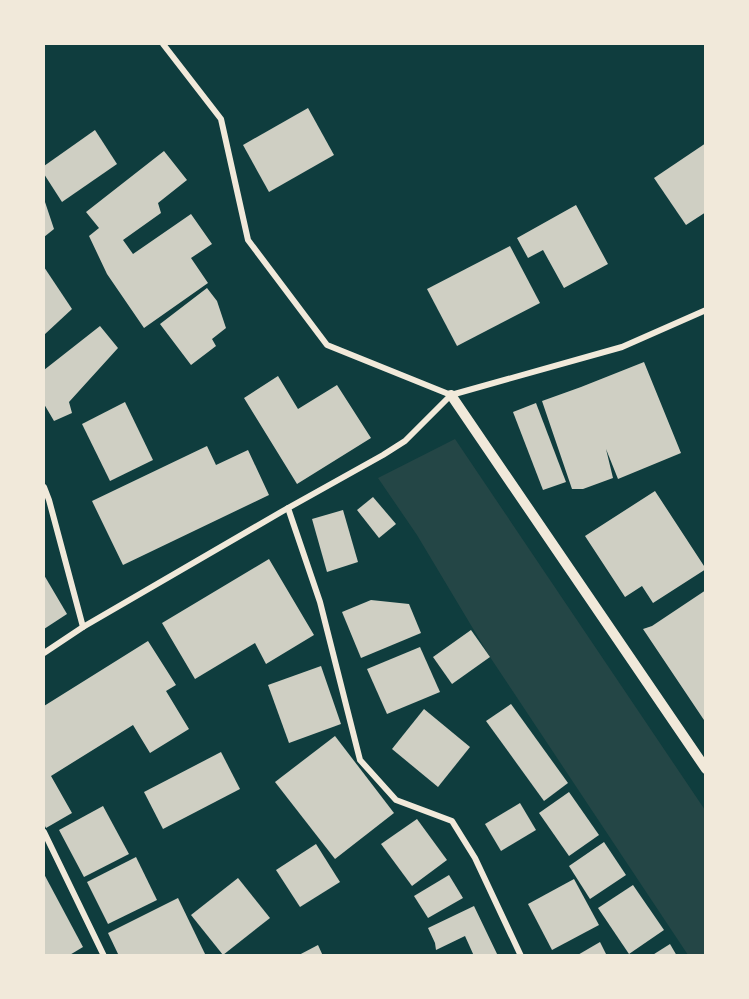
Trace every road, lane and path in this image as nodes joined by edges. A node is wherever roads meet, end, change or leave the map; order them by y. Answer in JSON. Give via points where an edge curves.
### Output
{"nodes":[{"id":1,"x":163,"y":44,"type":"edge"},
{"id":2,"x":705,"y":310,"type":"edge"},
{"id":3,"x":451,"y":395,"type":"junction"},
{"id":4,"x":44,"y":487,"type":"edge"},
{"id":5,"x":288,"y":508,"type":"junction"},
{"id":6,"x":83,"y":627,"type":"junction"},
{"id":7,"x":44,"y":653,"type":"edge"},
{"id":8,"x":705,"y":769,"type":"edge"},
{"id":9,"x":44,"y":832,"type":"edge"},
{"id":10,"x":104,"y":956,"type":"edge"},
{"id":11,"x":520,"y":956,"type":"edge"}],
"edges":[{"from":1,"to":3,"type":"street","via":[[221,119],[248,240],[327,345]]},
{"from":2,"to":3,"type":"street","via":[[622,346]]},
{"from":3,"to":5,"type":"street","via":[[405,441]]},
{"from":3,"to":8,"type":"street"},
{"from":4,"to":6,"type":"street"},
{"from":5,"to":6,"type":"street"},
{"from":5,"to":11,"type":"street","via":[[320,602],[360,760],[396,801],[452,821],[475,858]]},
{"from":6,"to":7,"type":"street"},
{"from":9,"to":10,"type":"street"}]}
